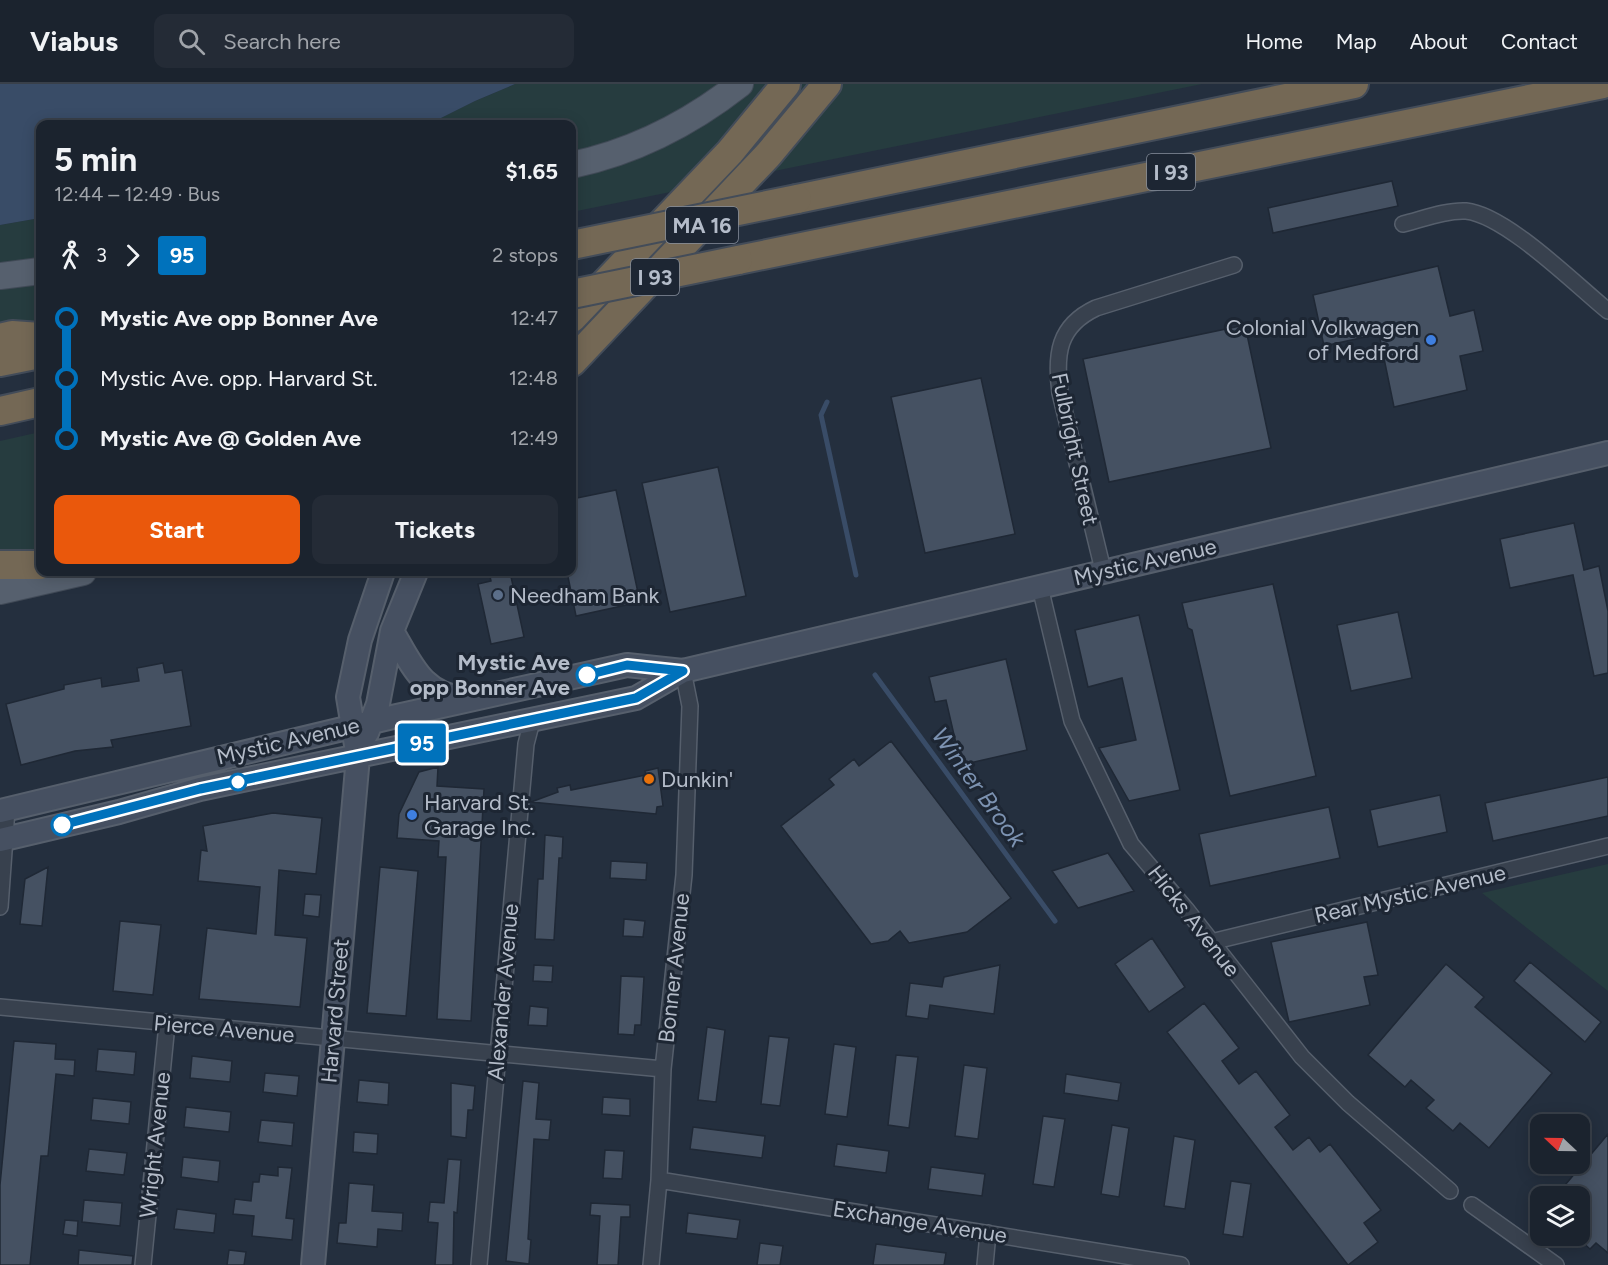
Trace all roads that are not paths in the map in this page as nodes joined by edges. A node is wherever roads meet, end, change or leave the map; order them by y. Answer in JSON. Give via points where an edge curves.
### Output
{"nodes":[{"id":1,"x":740,"y":84,"type":"edge"},
{"id":2,"x":786,"y":84,"type":"edge"},
{"id":3,"x":827,"y":84,"type":"edge"},
{"id":4,"x":1267,"y":84,"type":"edge"},
{"id":5,"x":1354,"y":84,"type":"edge"},
{"id":6,"x":1604,"y":84,"type":"edge"},
{"id":7,"x":1170,"y":122,"type":"junction"},
{"id":8,"x":576,"y":164,"type":"edge"},
{"id":9,"x":1403,"y":224,"type":"dead end"},
{"id":10,"x":576,"y":244,"type":"edge"},
{"id":11,"x":1234,"y":266,"type":"dead end"},
{"id":12,"x":36,"y":272,"type":"edge"},
{"id":13,"x":0,"y":276,"type":"edge"},
{"id":14,"x":576,"y":293,"type":"edge"},
{"id":15,"x":1608,"y":311,"type":"edge"},
{"id":16,"x":576,"y":314,"type":"edge"},
{"id":17,"x":36,"y":337,"type":"edge"},
{"id":18,"x":0,"y":338,"type":"edge"},
{"id":19,"x":36,"y":355,"type":"edge"},
{"id":20,"x":576,"y":358,"type":"edge"},
{"id":21,"x":0,"y":362,"type":"edge"},
{"id":22,"x":36,"y":403,"type":"edge"},
{"id":23,"x":0,"y":411,"type":"edge"},
{"id":24,"x":1608,"y":453,"type":"edge"},
{"id":25,"x":0,"y":565,"type":"edge"},
{"id":26,"x":36,"y":565,"type":"edge"},
{"id":27,"x":1103,"y":570,"type":"junction"},
{"id":28,"x":66,"y":576,"type":"edge"},
{"id":29,"x":382,"y":576,"type":"edge"},
{"id":30,"x":414,"y":576,"type":"edge"},
{"id":31,"x":1040,"y":587,"type":"junction"},
{"id":32,"x":0,"y":591,"type":"edge"},
{"id":33,"x":392,"y":631,"type":"junction"},
{"id":34,"x":683,"y":671,"type":"junction"},
{"id":35,"x":473,"y":700,"type":"junction"},
{"id":36,"x":532,"y":720,"type":"junction"},
{"id":37,"x":362,"y":724,"type":"junction"},
{"id":38,"x":358,"y":757,"type":"junction"},
{"id":39,"x":4,"y":810,"type":"edge"},
{"id":40,"x":3,"y":839,"type":"edge"},
{"id":41,"x":1608,"y":846,"type":"edge"},
{"id":42,"x":0,"y":907,"type":"edge"},
{"id":43,"x":1211,"y":942,"type":"junction"},
{"id":44,"x":0,"y":1007,"type":"edge"},
{"id":45,"x":167,"y":1024,"type":"junction"},
{"id":46,"x":333,"y":1038,"type":"junction"},
{"id":47,"x":498,"y":1053,"type":"junction"},
{"id":48,"x":663,"y":1070,"type":"junction"},
{"id":49,"x":659,"y":1180,"type":"junction"},
{"id":50,"x":1450,"y":1191,"type":"dead end"},
{"id":51,"x":1472,"y":1205,"type":"dead end"},
{"id":52,"x":988,"y":1233,"type":"junction"},
{"id":53,"x":143,"y":1265,"type":"edge"},
{"id":54,"x":313,"y":1265,"type":"edge"},
{"id":55,"x":479,"y":1265,"type":"edge"},
{"id":56,"x":651,"y":1265,"type":"edge"},
{"id":57,"x":985,"y":1265,"type":"edge"},
{"id":58,"x":1181,"y":1265,"type":"edge"},
{"id":59,"x":1556,"y":1265,"type":"edge"}],
"edges":[{"from":1,"to":8,"type":"main road","via":[[656,138],[620,153]]},
{"from":2,"to":16,"type":"highway","via":[[730,152]]},
{"from":3,"to":20,"type":"highway","number":"MA 16","via":[[768,155]]},
{"from":4,"to":7,"type":"highway"},
{"from":5,"to":7,"type":"highway","number":"I 93"},
{"from":6,"to":14,"type":"highway","number":"I 93","bridge":true},
{"from":7,"to":10,"type":"highway","number":"I 93","bridge":true},
{"from":9,"to":15,"type":"street","via":[[1461,211],[1487,217],[1512,232]]},
{"from":11,"to":27,"type":"street","name":"Fulbright Street","via":[[1096,308],[1081,315],[1061,345],[1056,364],[1060,393]]},
{"from":12,"to":13,"type":"main road"},
{"from":17,"to":18,"type":"highway"},
{"from":19,"to":21,"type":"highway"},
{"from":22,"to":23,"type":"highway"},
{"from":24,"to":27,"type":"main road","name":"Mystic Avenue"},
{"from":25,"to":26,"type":"highway"},
{"from":27,"to":31,"type":"main road","name":"Mystic Avenue"},
{"from":28,"to":32,"type":"main road"},
{"from":29,"to":37,"type":"main road","name":"Harvard Street","via":[[348,697]]},
{"from":30,"to":33,"type":"main road"},
{"from":31,"to":34,"type":"main road","name":"Mystic Avenue"},
{"from":31,"to":43,"type":"street","name":"Hicks Avenue","via":[[1072,722],[1097,776],[1131,844]]},
{"from":33,"to":35,"type":"main road","via":[[428,687],[453,698]]},
{"from":33,"to":37,"type":"main road","via":[[378,704]]},
{"from":34,"to":35,"type":"main road","name":"Mystic Avenue","via":[[627,665]]},
{"from":34,"to":36,"type":"main road","name":"Mystic Avenue","via":[[636,698]]},
{"from":34,"to":48,"type":"street","name":"Bonner Avenue","via":[[690,706],[684,874]]},
{"from":35,"to":37,"type":"main road","name":"Mystic Avenue"},
{"from":36,"to":38,"type":"main road","name":"Mystic Avenue"},
{"from":36,"to":47,"type":"street","name":"Alexander Avenue","via":[[526,744]]},
{"from":37,"to":38,"type":"main road","name":"Harvard Street"},
{"from":37,"to":39,"type":"main road","name":"Mystic Avenue"},
{"from":38,"to":40,"type":"main road","name":"Mystic Avenue","via":[[200,789]]},
{"from":38,"to":46,"type":"main road","name":"Harvard Street"},
{"from":39,"to":40,"type":"street"},
{"from":40,"to":42,"type":"street"},
{"from":41,"to":43,"type":"street","name":"Rear Mystic Avenue"},
{"from":43,"to":50,"type":"street","name":"Hicks Avenue","via":[[1302,1057],[1356,1110]]},
{"from":44,"to":45,"type":"street","name":"Pierce Avenue"},
{"from":45,"to":46,"type":"street","name":"Pierce Avenue"},
{"from":45,"to":53,"type":"street","name":"Wright Avenue"},
{"from":46,"to":47,"type":"street","name":"Pierce Avenue"},
{"from":46,"to":54,"type":"main road","name":"Harvard Street"},
{"from":47,"to":48,"type":"street","name":"Pierce Avenue"},
{"from":47,"to":55,"type":"street","name":"Alexander Avenue"},
{"from":48,"to":49,"type":"street","name":"Bonner Avenue"},
{"from":49,"to":52,"type":"street","name":"Exchange Avenue"},
{"from":49,"to":56,"type":"street","name":"Bonner Avenue"},
{"from":51,"to":59,"type":"street"},
{"from":52,"to":57,"type":"street"},
{"from":52,"to":58,"type":"street","name":"Exchange Avenue"}]}
